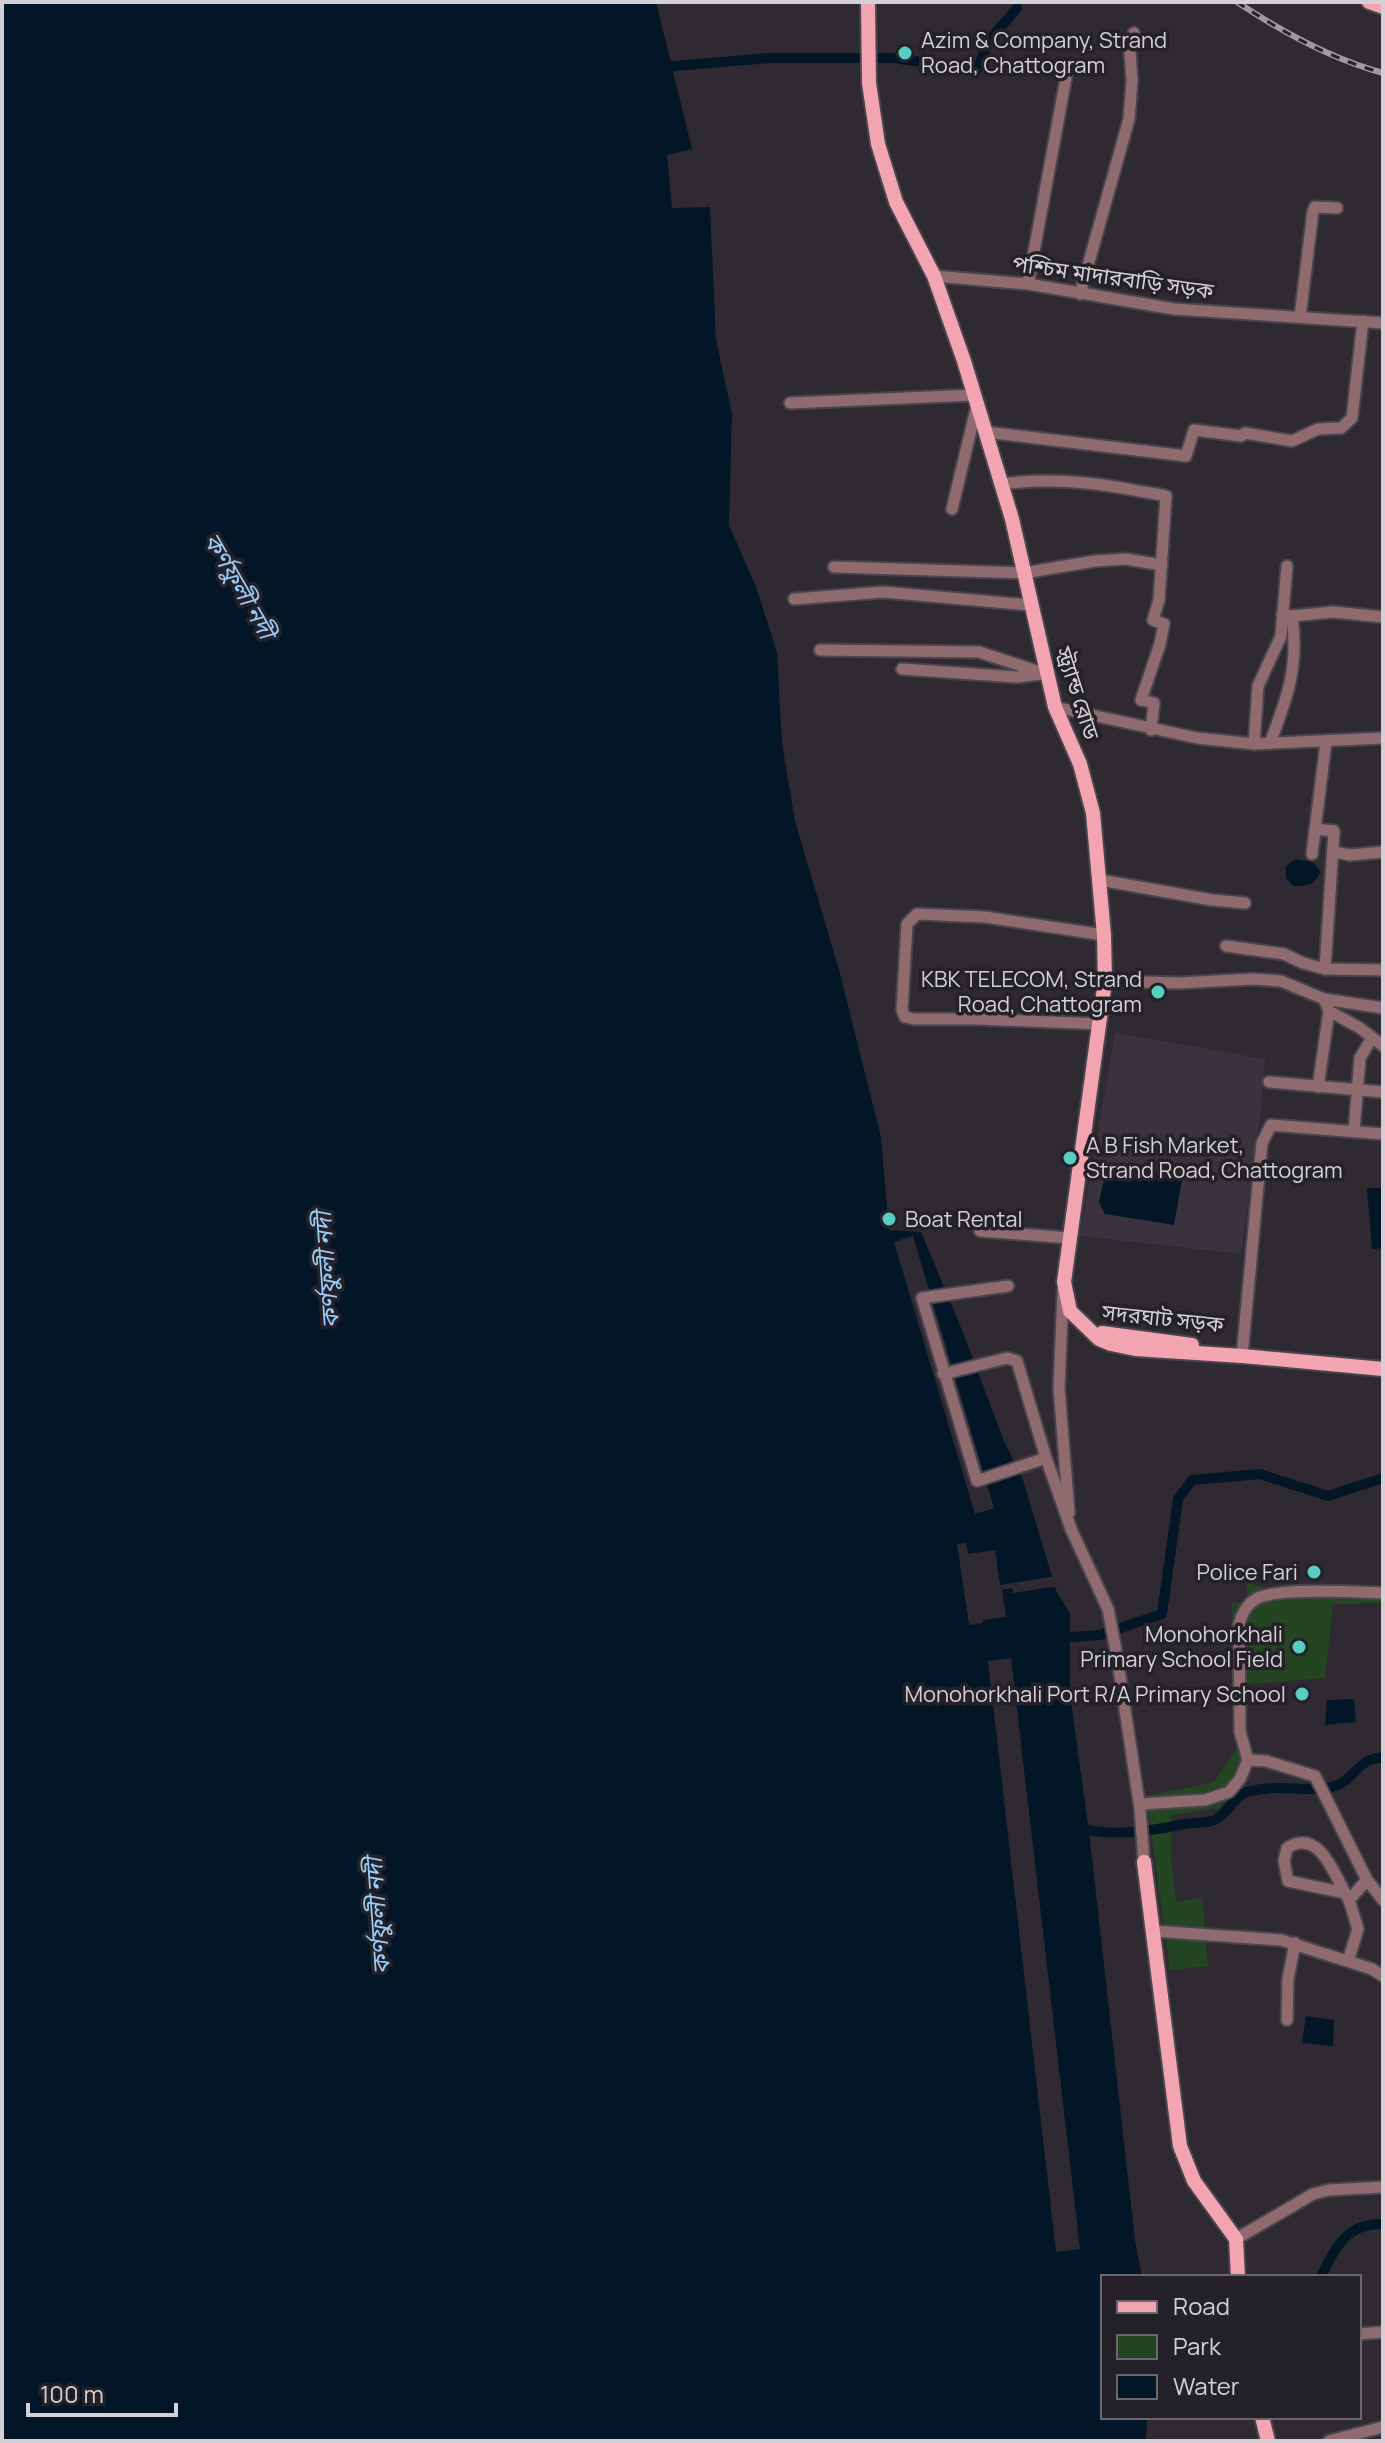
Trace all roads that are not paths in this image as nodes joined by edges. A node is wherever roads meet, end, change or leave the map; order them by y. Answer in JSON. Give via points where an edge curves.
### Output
{"nodes":[{"id":1,"x":868,"y":2,"type":"edge"},
{"id":2,"x":1369,"y":2,"type":"edge"},
{"id":3,"x":1383,"y":7,"type":"edge"},
{"id":4,"x":1134,"y":33,"type":"dead end"},
{"id":5,"x":1066,"y":78,"type":"dead end"},
{"id":6,"x":1337,"y":208,"type":"dead end"},
{"id":7,"x":934,"y":276,"type":"junction"},
{"id":8,"x":1028,"y":284,"type":"junction"},
{"id":9,"x":1080,"y":294,"type":"junction"},
{"id":10,"x":1300,"y":317,"type":"junction"},
{"id":11,"x":1363,"y":321,"type":"junction"},
{"id":12,"x":1383,"y":323,"type":"edge"},
{"id":13,"x":976,"y":399,"type":"junction"},
{"id":14,"x":790,"y":403,"type":"dead end"},
{"id":15,"x":986,"y":432,"type":"junction"},
{"id":16,"x":1002,"y":484,"type":"junction"},
{"id":17,"x":952,"y":509,"type":"dead end"},
{"id":18,"x":1162,"y":565,"type":"junction"},
{"id":19,"x":1287,"y":566,"type":"dead end"},
{"id":20,"x":834,"y":567,"type":"dead end"},
{"id":21,"x":1024,"y":573,"type":"junction"},
{"id":22,"x":794,"y":599,"type":"dead end"},
{"id":23,"x":1030,"y":605,"type":"junction"},
{"id":24,"x":1287,"y":615,"type":"junction"},
{"id":25,"x":1383,"y":617,"type":"edge"},
{"id":26,"x":820,"y":650,"type":"dead end"},
{"id":27,"x":902,"y":669,"type":"dead end"},
{"id":28,"x":1046,"y":674,"type":"junction"},
{"id":29,"x":1055,"y":707,"type":"junction"},
{"id":30,"x":1151,"y":730,"type":"junction"},
{"id":31,"x":1383,"y":738,"type":"edge"},
{"id":32,"x":1326,"y":742,"type":"junction"},
{"id":33,"x":1270,"y":743,"type":"junction"},
{"id":34,"x":1254,"y":744,"type":"junction"},
{"id":35,"x":1315,"y":829,"type":"junction"},
{"id":36,"x":1334,"y":852,"type":"junction"},
{"id":37,"x":1383,"y":852,"type":"edge"},
{"id":38,"x":1312,"y":854,"type":"dead end"},
{"id":39,"x":1100,"y":880,"type":"junction"},
{"id":40,"x":1245,"y":903,"type":"dead end"},
{"id":41,"x":1104,"y":935,"type":"junction"},
{"id":42,"x":1226,"y":946,"type":"dead end"},
{"id":43,"x":1325,"y":969,"type":"junction"},
{"id":44,"x":1383,"y":970,"type":"edge"},
{"id":45,"x":1105,"y":981,"type":"junction"},
{"id":46,"x":1326,"y":1005,"type":"junction"},
{"id":47,"x":1383,"y":1008,"type":"edge"},
{"id":48,"x":1100,"y":1024,"type":"junction"},
{"id":49,"x":1372,"y":1038,"type":"junction"},
{"id":50,"x":1383,"y":1046,"type":"edge"},
{"id":51,"x":1269,"y":1082,"type":"dead end"},
{"id":52,"x":1318,"y":1087,"type":"junction"},
{"id":53,"x":1356,"y":1090,"type":"junction"},
{"id":54,"x":1383,"y":1092,"type":"edge"},
{"id":55,"x":1354,"y":1131,"type":"junction"},
{"id":56,"x":1383,"y":1134,"type":"edge"},
{"id":57,"x":980,"y":1231,"type":"dead end"},
{"id":58,"x":1070,"y":1238,"type":"junction"},
{"id":59,"x":1064,"y":1282,"type":"junction"},
{"id":60,"x":1008,"y":1286,"type":"dead end"},
{"id":61,"x":1090,"y":1331,"type":"joint"},
{"id":62,"x":1242,"y":1352,"type":"junction"},
{"id":63,"x":1383,"y":1360,"type":"edge"},
{"id":64,"x":1383,"y":1369,"type":"edge"},
{"id":65,"x":943,"y":1374,"type":"junction"},
{"id":66,"x":1046,"y":1458,"type":"junction"},
{"id":67,"x":1071,"y":1529,"type":"junction"},
{"id":68,"x":1383,"y":1593,"type":"edge"},
{"id":69,"x":1248,"y":1760,"type":"junction"},
{"id":70,"x":1140,"y":1807,"type":"junction"},
{"id":71,"x":1144,"y":1862,"type":"joint"},
{"id":72,"x":1367,"y":1880,"type":"junction"},
{"id":73,"x":1347,"y":1896,"type":"junction"},
{"id":74,"x":1383,"y":1900,"type":"edge"},
{"id":75,"x":1153,"y":1931,"type":"junction"},
{"id":76,"x":1295,"y":1943,"type":"junction"},
{"id":77,"x":1348,"y":1961,"type":"junction"},
{"id":78,"x":1383,"y":1976,"type":"edge"},
{"id":79,"x":1287,"y":2020,"type":"dead end"},
{"id":80,"x":1383,"y":2187,"type":"edge"},
{"id":81,"x":1236,"y":2239,"type":"junction"},
{"id":82,"x":1238,"y":2275,"type":"edge"},
{"id":83,"x":1383,"y":2332,"type":"edge"},
{"id":84,"x":1361,"y":2334,"type":"edge"},
{"id":85,"x":1262,"y":2419,"type":"edge"},
{"id":86,"x":1383,"y":2427,"type":"edge"},
{"id":87,"x":1268,"y":2441,"type":"edge"},
{"id":88,"x":1329,"y":2441,"type":"edge"}],
"edges":[{"from":1,"to":7,"type":"main road","name":"স্ট্র্যান্ড রোড","via":[[869,83],[878,144],[896,202]]},
{"from":2,"to":3,"type":"main road"},
{"from":4,"to":9,"type":"street","via":[[1129,119]]},
{"from":5,"to":8,"type":"street"},
{"from":6,"to":10,"type":"street","via":[[1313,211]]},
{"from":7,"to":8,"type":"street","name":"পশ্চিম মাদারবাড়ি সড়ক"},
{"from":7,"to":13,"type":"main road","name":"স্ট্র্যান্ড রোড"},
{"from":8,"to":9,"type":"street","name":"পশ্চিম মাদারবাড়ি সড়ক"},
{"from":9,"to":10,"type":"street","name":"পশ্চিম মাদারবাড়ি সড়ক","via":[[1174,309]]},
{"from":10,"to":11,"type":"street","name":"পশ্চিম মাদারবাড়ি সড়ক"},
{"from":11,"to":12,"type":"street","name":"পশ্চিম মাদারবাড়ি সড়ক"},
{"from":11,"to":15,"type":"street","via":[[1352,418],[1341,428],[1318,429],[1292,441],[1194,430],[1186,456]]},
{"from":13,"to":14,"type":"street"},
{"from":13,"to":15,"type":"main road","name":"স্ট্র্যান্ড রোড"},
{"from":13,"to":17,"type":"street"},
{"from":15,"to":16,"type":"main road","name":"স্ট্র্যান্ড রোড"},
{"from":16,"to":18,"type":"street","via":[[1069,480],[1166,496]]},
{"from":16,"to":21,"type":"main road","name":"স্ট্র্যান্ড রোড"},
{"from":18,"to":21,"type":"street","via":[[1125,559]]},
{"from":18,"to":30,"type":"street","via":[[1153,620],[1164,624],[1141,700],[1154,703]]},
{"from":19,"to":24,"type":"street"},
{"from":20,"to":21,"type":"street"},
{"from":21,"to":23,"type":"main road","name":"স্ট্র্যান্ড রোড"},
{"from":22,"to":23,"type":"street","via":[[883,592]]},
{"from":23,"to":28,"type":"main road","name":"স্ট্র্যান্ড রোড"},
{"from":24,"to":25,"type":"street"},
{"from":24,"to":33,"type":"street","via":[[1296,652]]},
{"from":24,"to":34,"type":"street","via":[[1258,686]]},
{"from":26,"to":28,"type":"street","via":[[979,652]]},
{"from":27,"to":28,"type":"street","via":[[1017,677]]},
{"from":28,"to":29,"type":"main road","name":"স্ট্র্যান্ড রোড"},
{"from":29,"to":30,"type":"street"},
{"from":29,"to":39,"type":"main road","name":"স্ট্র্যান্ড রোড","via":[[1080,764],[1093,813]]},
{"from":30,"to":34,"type":"street"},
{"from":31,"to":32,"type":"street"},
{"from":32,"to":33,"type":"street"},
{"from":32,"to":35,"type":"street"},
{"from":33,"to":34,"type":"street"},
{"from":35,"to":36,"type":"street","via":[[1334,830]]},
{"from":35,"to":38,"type":"street"},
{"from":36,"to":37,"type":"street"},
{"from":36,"to":43,"type":"street"},
{"from":39,"to":40,"type":"street"},
{"from":39,"to":41,"type":"main road","name":"স্ট্র্যান্ড রোড"},
{"from":41,"to":45,"type":"main road","name":"স্ট্র্যান্ড রোড"},
{"from":41,"to":48,"type":"street","via":[[985,917],[917,914],[907,924],[904,962],[905,1017]]},
{"from":42,"to":43,"type":"street","via":[[1284,954]]},
{"from":43,"to":44,"type":"street"},
{"from":45,"to":46,"type":"street","via":[[1281,981]]},
{"from":45,"to":48,"type":"main road","name":"স্ট্র্যান্ড রোড"},
{"from":46,"to":47,"type":"street"},
{"from":46,"to":49,"type":"street"},
{"from":46,"to":52,"type":"street"},
{"from":48,"to":58,"type":"main road","name":"স্ট্র্যান্ড রোড"},
{"from":49,"to":50,"type":"street"},
{"from":49,"to":53,"type":"street","via":[[1360,1058]]},
{"from":51,"to":52,"type":"street"},
{"from":52,"to":53,"type":"street"},
{"from":53,"to":54,"type":"street"},
{"from":53,"to":55,"type":"street"},
{"from":55,"to":56,"type":"street"},
{"from":55,"to":62,"type":"street","via":[[1271,1125],[1266,1133]]},
{"from":57,"to":58,"type":"street"},
{"from":58,"to":59,"type":"main road","name":"স্ট্র্যান্ড রোড"},
{"from":59,"to":61,"type":"main road","name":"স্ট্র্যান্ড রোড","via":[[1070,1311]]},
{"from":59,"to":67,"type":"street","via":[[1059,1388]]},
{"from":60,"to":65,"type":"street","via":[[922,1298]]},
{"from":61,"to":62,"type":"main road","name":"সদরঘাট সড়ক","via":[[1111,1344],[1135,1349]]},
{"from":62,"to":63,"type":"main road","name":"সদরঘাট সড়ক"},
{"from":62,"to":64,"type":"main road","name":"সদরঘাট সড়ক"},
{"from":65,"to":66,"type":"street","via":[[1007,1358],[1017,1361]]},
{"from":65,"to":66,"type":"street","via":[[977,1481]]},
{"from":66,"to":67,"type":"street"},
{"from":67,"to":70,"type":"street","via":[[1108,1609]]},
{"from":68,"to":69,"type":"street","via":[[1305,1591],[1263,1596],[1249,1604],[1239,1625],[1240,1732]]},
{"from":69,"to":70,"type":"street","via":[[1229,1792]]},
{"from":69,"to":72,"type":"street","via":[[1315,1776]]},
{"from":70,"to":71,"type":"street"},
{"from":71,"to":75,"type":"main road"},
{"from":72,"to":73,"type":"street"},
{"from":72,"to":74,"type":"street"},
{"from":73,"to":73,"type":"street","via":[[1320,1849],[1305,1842],[1287,1848],[1288,1881]]},
{"from":73,"to":77,"type":"street","via":[[1358,1929]]},
{"from":75,"to":76,"type":"street"},
{"from":75,"to":81,"type":"main road","via":[[1180,2146],[1194,2181]]},
{"from":76,"to":77,"type":"street"},
{"from":76,"to":79,"type":"street"},
{"from":77,"to":78,"type":"street"},
{"from":80,"to":81,"type":"street","via":[[1313,2194]]},
{"from":81,"to":82,"type":"main road"},
{"from":83,"to":84,"type":"street"},
{"from":85,"to":87,"type":"main road"},
{"from":86,"to":88,"type":"street"}]}
